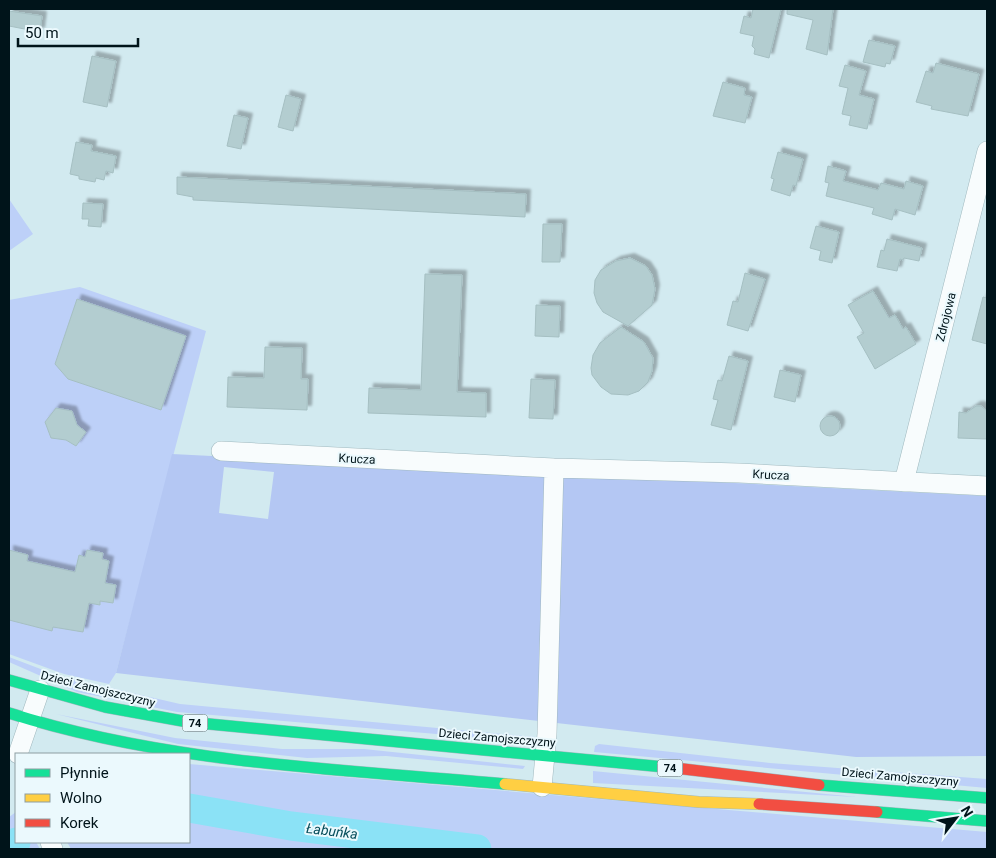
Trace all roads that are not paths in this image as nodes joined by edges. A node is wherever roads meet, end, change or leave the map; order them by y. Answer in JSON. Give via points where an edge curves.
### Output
{"nodes":[{"id":1,"x":987,"y":151,"type":"edge"},
{"id":2,"x":221,"y":451,"type":"dead end"},
{"id":3,"x":554,"y":468,"type":"junction"},
{"id":4,"x":904,"y":482,"type":"junction"},
{"id":5,"x":987,"y":486,"type":"edge"},
{"id":6,"x":9,"y":680,"type":"edge"},
{"id":7,"x":40,"y":690,"type":"junction"},
{"id":8,"x":9,"y":713,"type":"edge"},
{"id":9,"x":30,"y":720,"type":"junction"},
{"id":10,"x":18,"y":753,"type":"edge"},
{"id":11,"x":546,"y":756,"type":"junction"},
{"id":12,"x":542,"y":787,"type":"junction"},
{"id":13,"x":987,"y":798,"type":"edge"},
{"id":14,"x":987,"y":821,"type":"edge"}],
"edges":[{"from":1,"to":4,"type":"street","name":"Zdrojowa"},
{"from":2,"to":3,"type":"street","name":"Krucza"},
{"from":3,"to":4,"type":"street","name":"Krucza"},
{"from":3,"to":11,"type":"street"},
{"from":4,"to":5,"type":"street","name":"Krucza"},
{"from":6,"to":7,"type":"main road","name":"Dzieci Zamojszczyzny","number":"74"},
{"from":7,"to":9,"type":"street"},
{"from":7,"to":11,"type":"main road","name":"Dzieci Zamojszczyzny","number":"74","via":[[129,713],[188,722]]},
{"from":8,"to":9,"type":"main road"},
{"from":9,"to":10,"type":"street"},
{"from":9,"to":12,"type":"main road","via":[[109,739],[214,757]]},
{"from":11,"to":12,"type":"street"},
{"from":11,"to":13,"type":"main road","name":"Dzieci Zamojszczyzny","number":"74","via":[[773,781]]},
{"from":12,"to":14,"type":"main road","via":[[699,802],[777,804]]}]}
